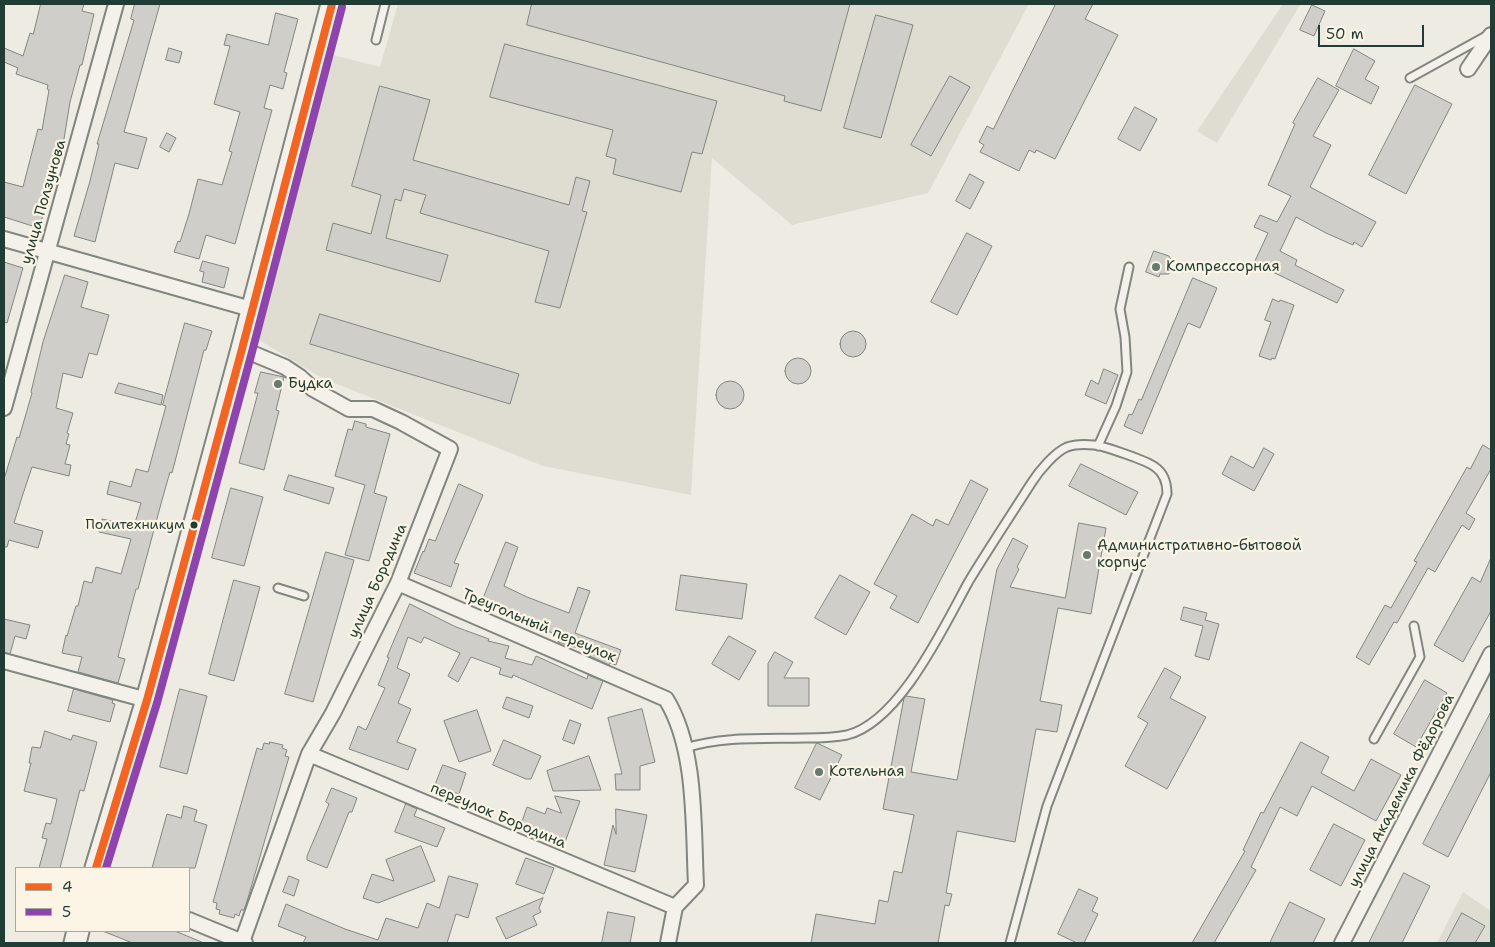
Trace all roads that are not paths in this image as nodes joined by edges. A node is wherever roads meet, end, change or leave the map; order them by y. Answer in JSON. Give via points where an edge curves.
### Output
{"nodes":[{"id":1,"x":116,"y":4,"type":"edge"},
{"id":2,"x":329,"y":4,"type":"edge"},
{"id":3,"x":385,"y":4,"type":"edge"},
{"id":4,"x":1491,"y":34,"type":"edge"},
{"id":5,"x":376,"y":40,"type":"dead end"},
{"id":6,"x":1468,"y":69,"type":"dead end"},
{"id":7,"x":1410,"y":78,"type":"dead end"},
{"id":8,"x":4,"y":239,"type":"edge"},
{"id":9,"x":47,"y":250,"type":"junction"},
{"id":10,"x":1129,"y":267,"type":"dead end"},
{"id":11,"x":251,"y":309,"type":"junction"},
{"id":12,"x":242,"y":349,"type":"junction"},
{"id":13,"x":4,"y":408,"type":"edge"},
{"id":14,"x":1098,"y":446,"type":"junction"},
{"id":15,"x":398,"y":582,"type":"junction"},
{"id":16,"x":278,"y":588,"type":"dead end"},
{"id":17,"x":304,"y":596,"type":"dead end"},
{"id":18,"x":1414,"y":626,"type":"dead end"},
{"id":19,"x":1491,"y":654,"type":"edge"},
{"id":20,"x":4,"y":661,"type":"edge"},
{"id":21,"x":147,"y":700,"type":"junction"},
{"id":22,"x":1374,"y":739,"type":"dead end"},
{"id":23,"x":685,"y":748,"type":"junction"},
{"id":24,"x":309,"y":754,"type":"junction"},
{"id":25,"x":96,"y":867,"type":"edge"},
{"id":26,"x":675,"y":907,"type":"junction"},
{"id":27,"x":190,"y":920,"type":"edge"},
{"id":28,"x":243,"y":943,"type":"edge"},
{"id":29,"x":668,"y":943,"type":"edge"},
{"id":30,"x":1010,"y":943,"type":"edge"},
{"id":31,"x":1342,"y":943,"type":"edge"}],
"edges":[{"from":1,"to":9,"type":"street","name":"улица Ползунова"},
{"from":2,"to":11,"type":"main road"},
{"from":3,"to":5,"type":"lane"},
{"from":4,"to":6,"type":"street"},
{"from":4,"to":7,"type":"lane"},
{"from":8,"to":9,"type":"street"},
{"from":9,"to":11,"type":"street"},
{"from":9,"to":13,"type":"street","name":"улица Ползунова"},
{"from":10,"to":14,"type":"lane","via":[[1120,309],[1127,372]]},
{"from":11,"to":12,"type":"main road"},
{"from":12,"to":15,"type":"street","name":"улица Бородина","via":[[285,367],[313,389],[349,409],[373,409],[450,449]]},
{"from":12,"to":21,"type":"main road"},
{"from":14,"to":23,"type":"lane","via":[[1066,448],[1040,469],[921,665],[885,712],[871,723],[846,735],[827,738],[733,739]]},
{"from":14,"to":30,"type":"lane","via":[[1155,467],[1164,479],[1167,494],[1047,806]]},
{"from":15,"to":23,"type":"street","name":"Треугольный переулок","via":[[666,699],[675,712]]},
{"from":15,"to":24,"type":"street","name":"улица Бородина"},
{"from":16,"to":17,"type":"lane"},
{"from":18,"to":22,"type":"lane","via":[[1420,657]]},
{"from":19,"to":31,"type":"street","name":"улица Академика Фёдорова"},
{"from":20,"to":21,"type":"street"},
{"from":21,"to":25,"type":"main road"},
{"from":23,"to":26,"type":"street","via":[[691,781],[696,885]]},
{"from":24,"to":26,"type":"street","name":"переулок Бородина"},
{"from":24,"to":28,"type":"street","name":"улица Бородина"},
{"from":26,"to":29,"type":"street"},
{"from":27,"to":28,"type":"street"}]}
